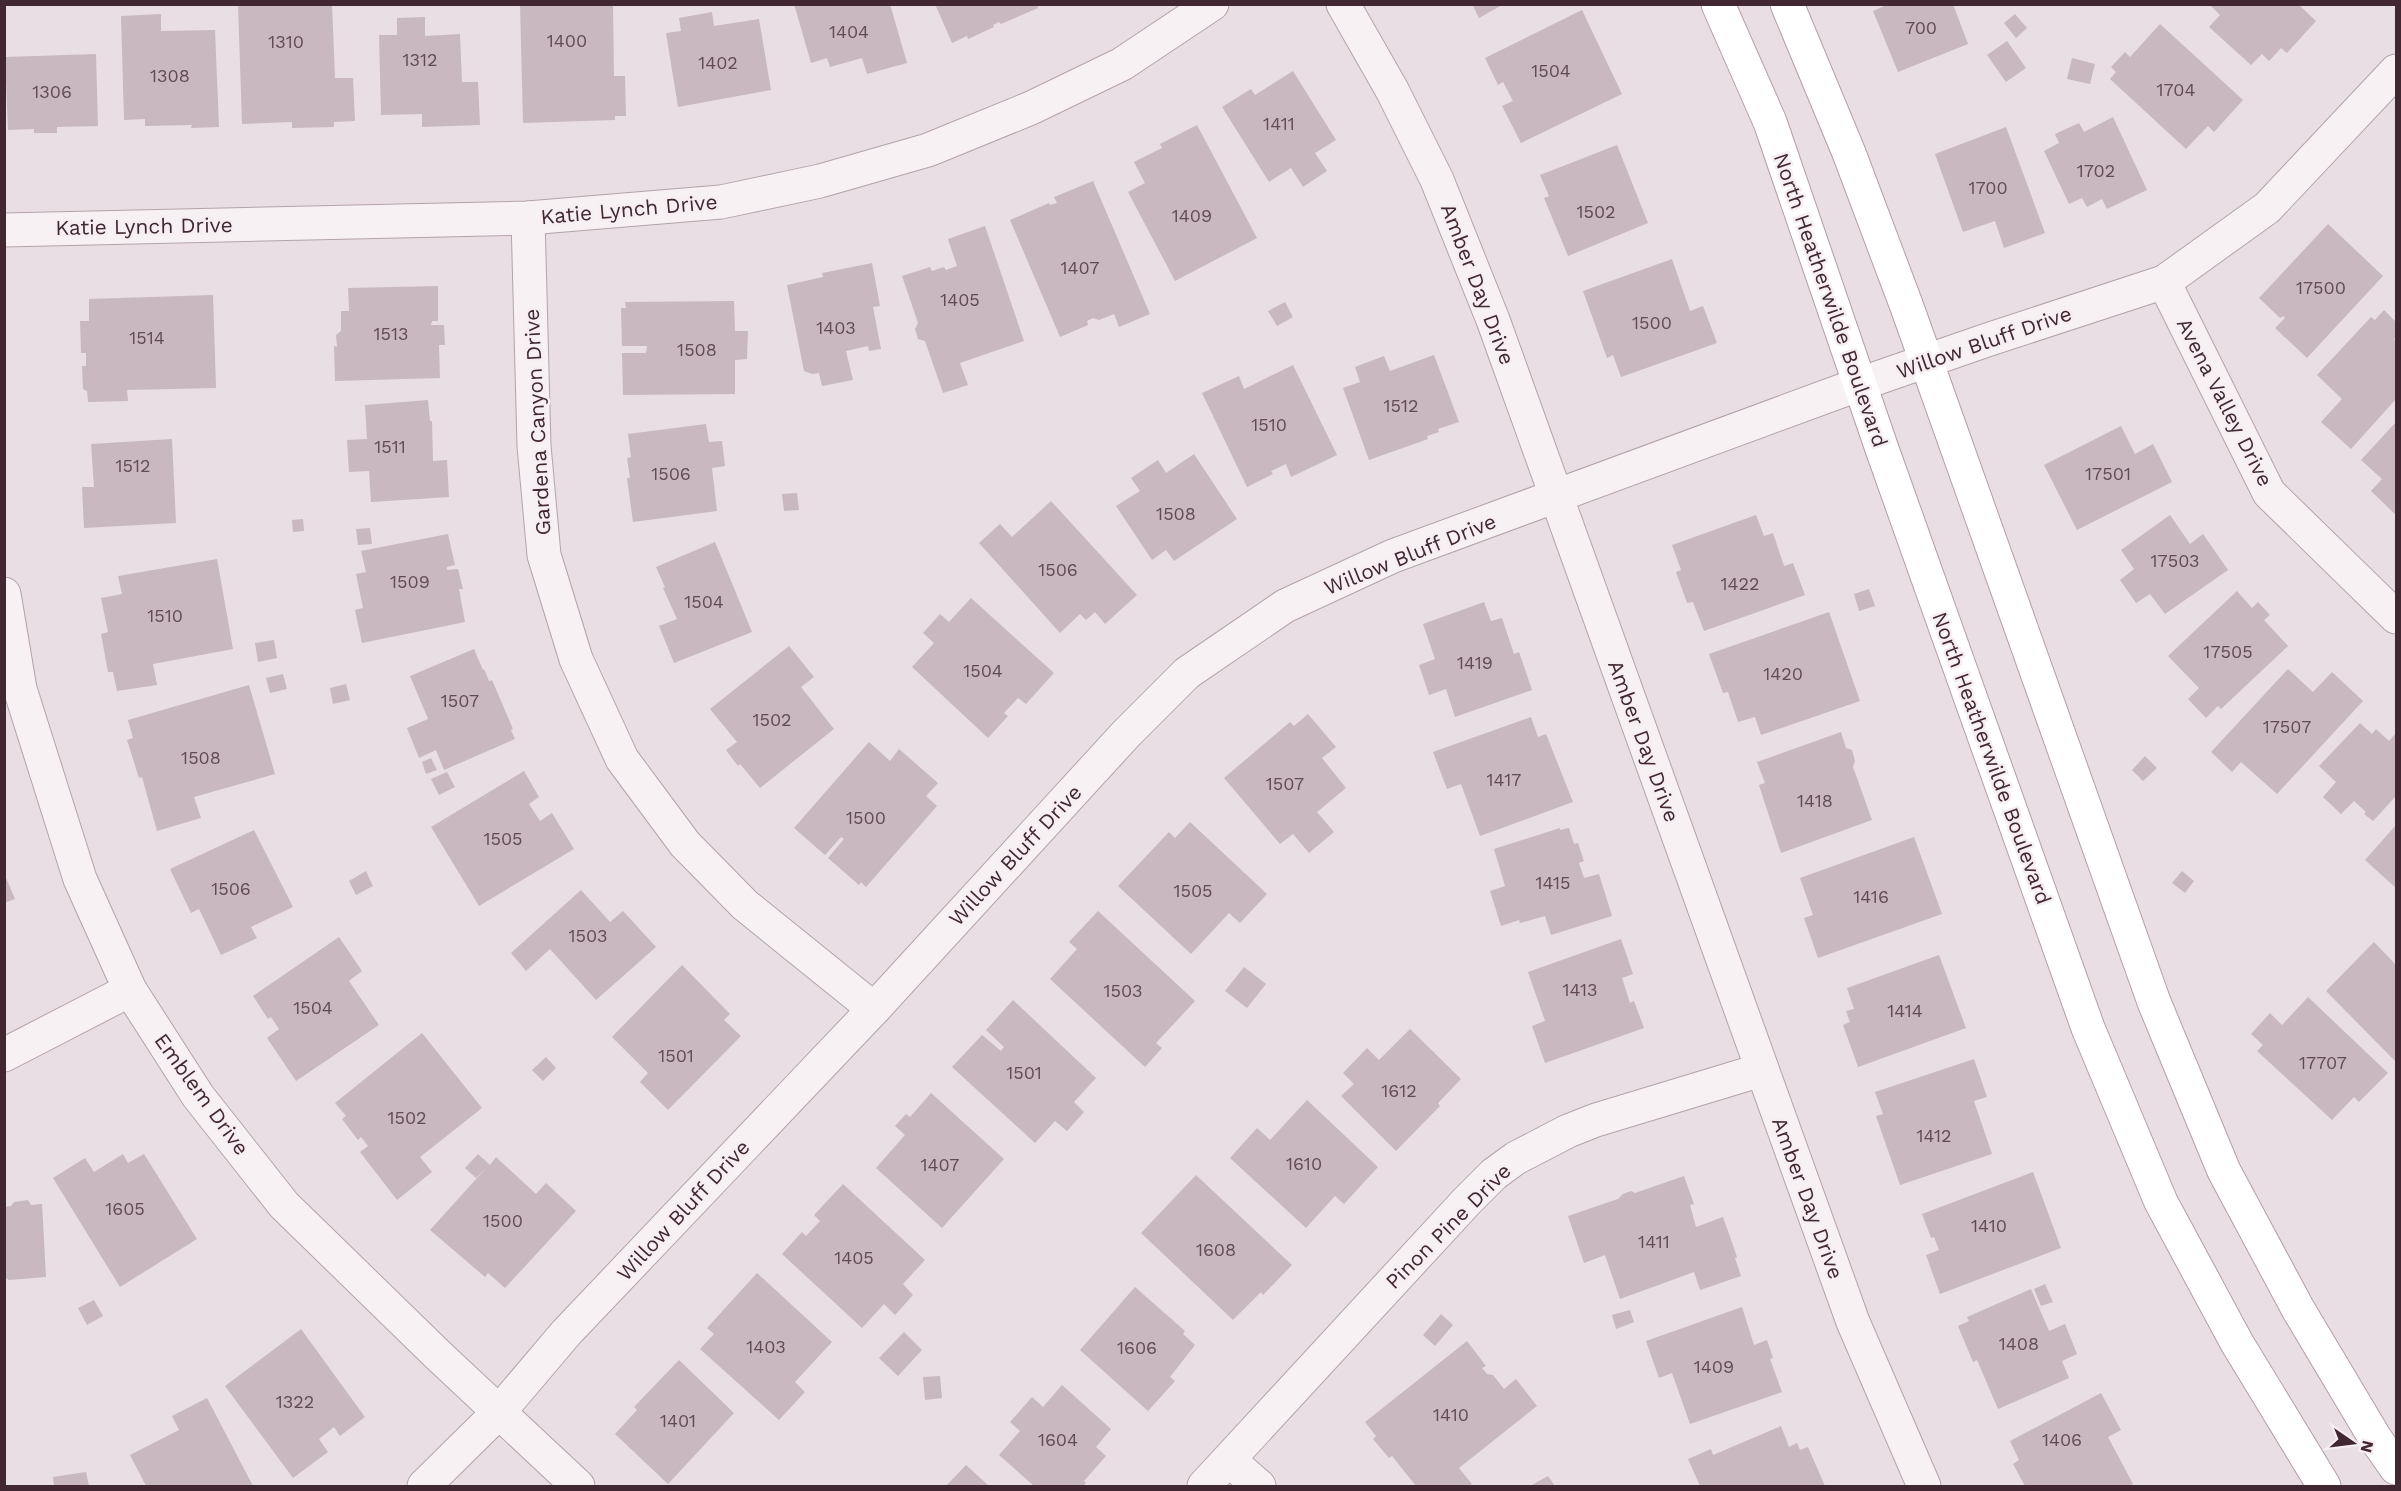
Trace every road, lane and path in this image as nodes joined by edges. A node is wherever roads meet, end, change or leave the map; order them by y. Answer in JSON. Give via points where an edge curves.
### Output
{"nodes":[{"id":1,"x":1212,"y":4,"type":"edge"},
{"id":2,"x":1343,"y":4,"type":"edge"},
{"id":3,"x":1718,"y":4,"type":"edge"},
{"id":4,"x":1787,"y":4,"type":"edge"},
{"id":5,"x":2397,"y":72,"type":"edge"},
{"id":6,"x":528,"y":218,"type":"junction"},
{"id":7,"x":4,"y":230,"type":"edge"},
{"id":8,"x":2164,"y":282,"type":"junction"},
{"id":9,"x":1925,"y":361,"type":"junction"},
{"id":10,"x":1860,"y":384,"type":"junction"},
{"id":11,"x":1558,"y":497,"type":"junction"},
{"id":12,"x":4,"y":594,"type":"edge"},
{"id":13,"x":2397,"y":616,"type":"edge"},
{"id":14,"x":130,"y":990,"type":"junction"},
{"id":15,"x":874,"y":1009,"type":"junction"},
{"id":16,"x":4,"y":1055,"type":"edge"},
{"id":17,"x":1761,"y":1070,"type":"junction"},
{"id":18,"x":499,"y":1412,"type":"junction"},
{"id":19,"x":1229,"y":1460,"type":"junction"},
{"id":20,"x":2397,"y":1468,"type":"edge"},
{"id":21,"x":424,"y":1486,"type":"edge"},
{"id":22,"x":578,"y":1486,"type":"edge"},
{"id":23,"x":1204,"y":1486,"type":"edge"},
{"id":24,"x":1259,"y":1486,"type":"edge"},
{"id":25,"x":1924,"y":1486,"type":"edge"},
{"id":26,"x":2324,"y":1486,"type":"edge"}],
"edges":[{"from":1,"to":6,"type":"street","name":"Katie Lynch Drive","via":[[1122,64],[1031,108],[928,150],[820,181],[721,201]]},
{"from":2,"to":11,"type":"street","name":"Amber Day Drive","via":[[1437,180]]},
{"from":3,"to":10,"type":"main road","name":"North Heatherwilde Boulevard","via":[[1770,122]]},
{"from":4,"to":9,"type":"main road","via":[[1849,153]]},
{"from":5,"to":8,"type":"street","name":"Willow Bluff Drive","via":[[2267,208]]},
{"from":6,"to":7,"type":"street","name":"Katie Lynch Drive"},
{"from":6,"to":15,"type":"street","name":"Gardena Canyon Drive","via":[[534,446],[544,555],[576,659],[622,759],[685,844],[745,905]]},
{"from":8,"to":9,"type":"street","name":"Willow Bluff Drive"},
{"from":8,"to":13,"type":"street","name":"Avena Valley Drive","via":[[2269,493]]},
{"from":9,"to":10,"type":"street","name":"Willow Bluff Drive"},
{"from":9,"to":20,"type":"main road","via":[[2154,1002],[2224,1171],[2298,1309]]},
{"from":10,"to":11,"type":"street","name":"Willow Bluff Drive"},
{"from":10,"to":26,"type":"main road","name":"North Heatherwilde Boulevard","via":[[2088,1028],[2161,1202],[2237,1343]]},
{"from":11,"to":15,"type":"street","name":"Willow Bluff Drive","via":[[1393,556],[1286,606],[1187,673],[1126,734]]},
{"from":11,"to":17,"type":"street","name":"Amber Day Drive"},
{"from":12,"to":14,"type":"street","name":"Emblem Drive","via":[[20,689],[81,879]]},
{"from":14,"to":16,"type":"street"},
{"from":14,"to":18,"type":"street","name":"Emblem Drive","via":[[198,1096],[284,1205]]},
{"from":15,"to":18,"type":"street","name":"Willow Bluff Drive","via":[[566,1334]]},
{"from":17,"to":19,"type":"street","name":"Pinon Pine Drive","via":[[1596,1120],[1516,1158],[1494,1174]]},
{"from":17,"to":25,"type":"street","name":"Amber Day Drive","via":[[1852,1322]]},
{"from":18,"to":21,"type":"street","name":"Willow Bluff Drive"},
{"from":18,"to":22,"type":"street","name":"Emblem Drive"},
{"from":19,"to":23,"type":"street","name":"Pinon Pine Drive"},
{"from":19,"to":24,"type":"street"}]}
